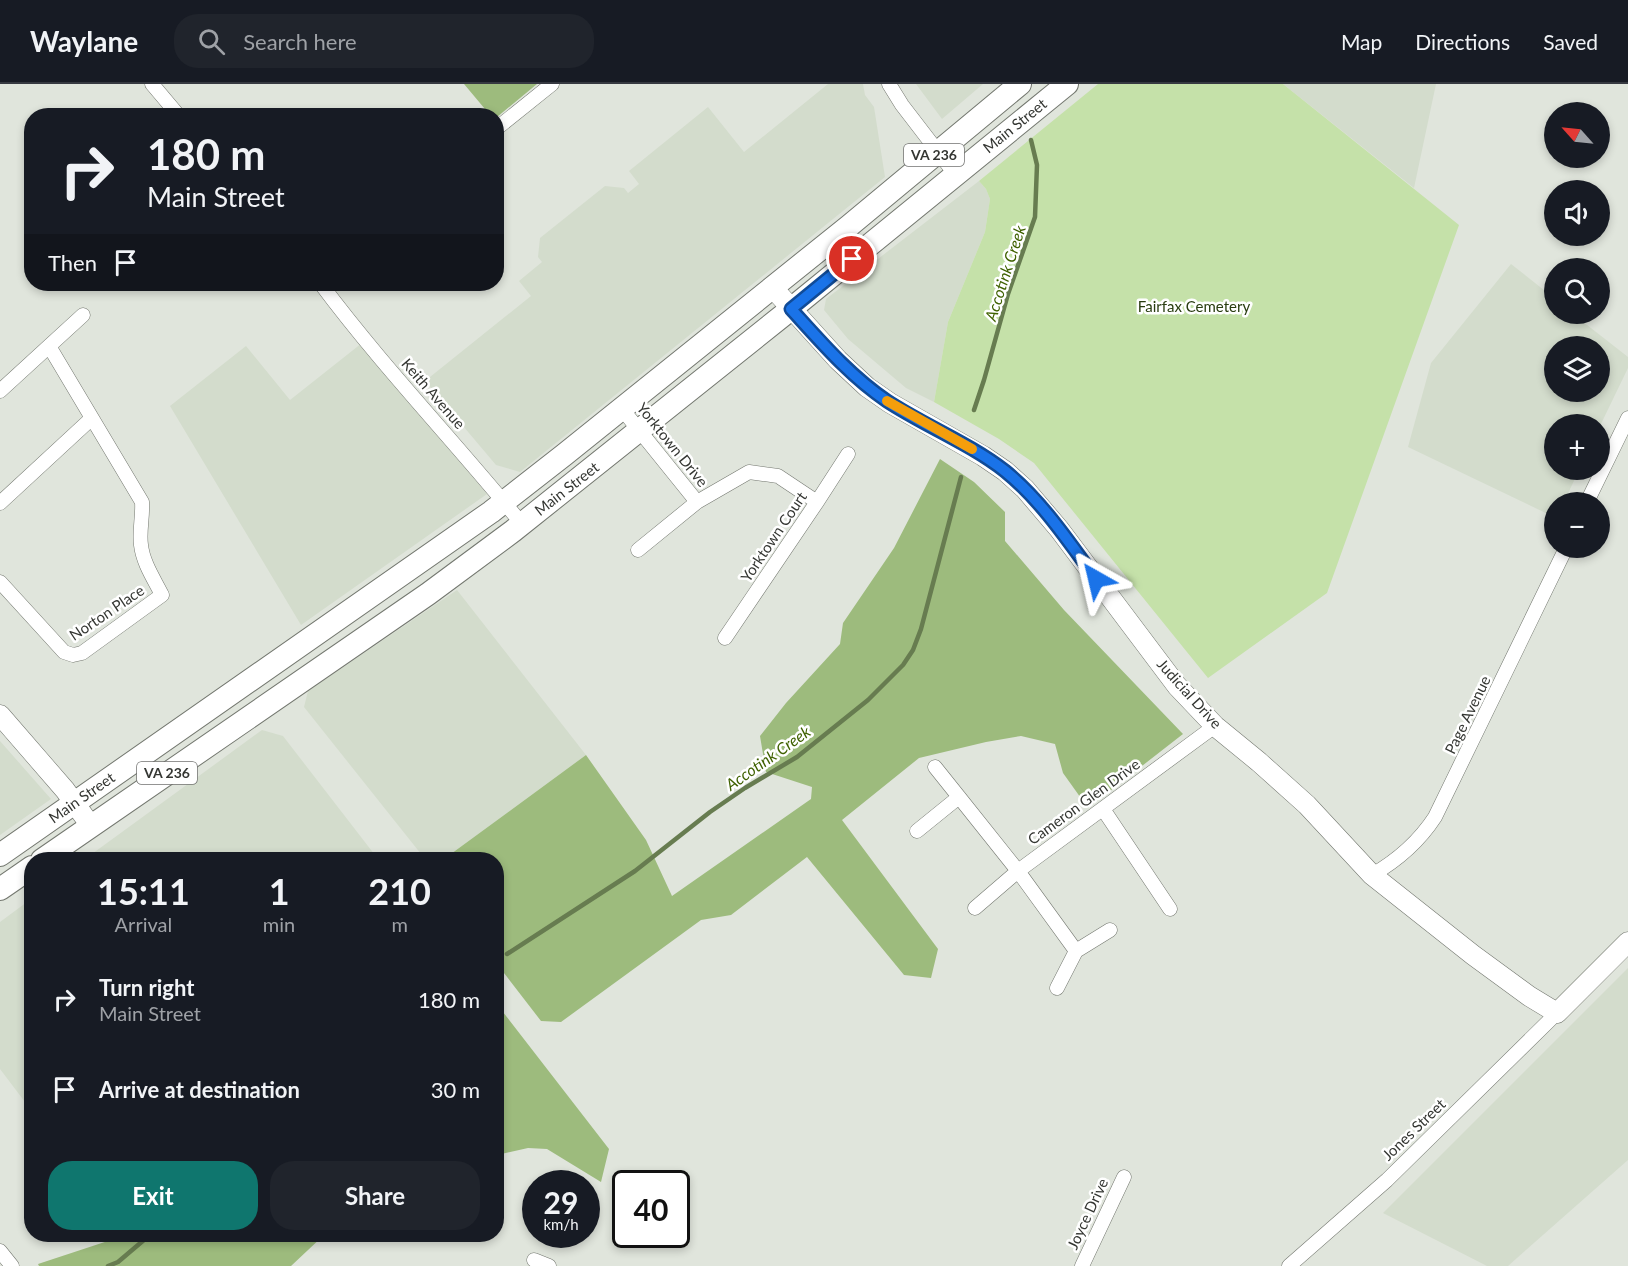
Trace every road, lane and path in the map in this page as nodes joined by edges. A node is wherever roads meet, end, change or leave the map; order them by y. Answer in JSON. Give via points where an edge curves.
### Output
{"nodes":[{"id":1,"x":152,"y":84,"type":"edge"},
{"id":2,"x":552,"y":84,"type":"edge"},
{"id":3,"x":889,"y":84,"type":"edge"},
{"id":4,"x":1020,"y":84,"type":"edge"},
{"id":5,"x":1067,"y":84,"type":"edge"},
{"id":6,"x":172,"y":108,"type":"edge"},
{"id":7,"x":504,"y":123,"type":"edge"},
{"id":8,"x":937,"y":152,"type":"junction"},
{"id":9,"x":955,"y":174,"type":"junction"},
{"id":10,"x":771,"y":287,"type":"junction"},
{"id":11,"x":326,"y":291,"type":"edge"},
{"id":12,"x":791,"y":309,"type":"junction"},
{"id":13,"x":83,"y":315,"type":"dead end"},
{"id":14,"x":49,"y":346,"type":"junction"},
{"id":15,"x":0,"y":391,"type":"edge"},
{"id":16,"x":622,"y":409,"type":"junction"},
{"id":17,"x":92,"y":418,"type":"junction"},
{"id":18,"x":1628,"y":418,"type":"edge"},
{"id":19,"x":641,"y":430,"type":"junction"},
{"id":20,"x":848,"y":454,"type":"dead end"},
{"id":21,"x":1592,"y":492,"type":"edge"},
{"id":22,"x":503,"y":502,"type":"junction"},
{"id":23,"x":697,"y":502,"type":"junction"},
{"id":24,"x":817,"y":502,"type":"junction"},
{"id":25,"x":0,"y":503,"type":"edge"},
{"id":26,"x":522,"y":524,"type":"junction"},
{"id":27,"x":638,"y":550,"type":"dead end"},
{"id":28,"x":1561,"y":558,"type":"edge"},
{"id":29,"x":0,"y":582,"type":"edge"},
{"id":30,"x":725,"y":638,"type":"dead end"},
{"id":31,"x":0,"y":715,"type":"edge"},
{"id":32,"x":1215,"y":726,"type":"junction"},
{"id":33,"x":935,"y":767,"type":"dead end"},
{"id":34,"x":960,"y":797,"type":"junction"},
{"id":35,"x":75,"y":802,"type":"junction"},
{"id":36,"x":1103,"y":809,"type":"junction"},
{"id":37,"x":91,"y":826,"type":"junction"},
{"id":38,"x":917,"y":831,"type":"dead end"},
{"id":39,"x":54,"y":852,"type":"edge"},
{"id":40,"x":0,"y":855,"type":"edge"},
{"id":41,"x":1018,"y":871,"type":"junction"},
{"id":42,"x":24,"y":872,"type":"edge"},
{"id":43,"x":1372,"y":875,"type":"junction"},
{"id":44,"x":0,"y":889,"type":"edge"},
{"id":45,"x":975,"y":908,"type":"dead end"},
{"id":46,"x":1170,"y":909,"type":"dead end"},
{"id":47,"x":1110,"y":930,"type":"dead end"},
{"id":48,"x":1628,"y":942,"type":"edge"},
{"id":49,"x":1076,"y":951,"type":"junction"},
{"id":50,"x":1057,"y":988,"type":"dead end"},
{"id":51,"x":1557,"y":1013,"type":"junction"},
{"id":52,"x":1124,"y":1177,"type":"dead end"},
{"id":53,"x":0,"y":1251,"type":"edge"},
{"id":54,"x":534,"y":1260,"type":"dead end"},
{"id":55,"x":12,"y":1266,"type":"edge"},
{"id":56,"x":549,"y":1266,"type":"edge"},
{"id":57,"x":1082,"y":1266,"type":"edge"},
{"id":58,"x":1289,"y":1266,"type":"edge"}],
"edges":[{"from":1,"to":6,"type":"street"},
{"from":2,"to":7,"type":"street"},
{"from":3,"to":8,"type":"street"},
{"from":4,"to":8,"type":"main road","name":"Main Street","number":"VA 236"},
{"from":5,"to":9,"type":"main road","name":"Main Street","number":"VA 236"},
{"from":8,"to":9,"type":"street"},
{"from":8,"to":10,"type":"main road","name":"Main Street","number":"VA 236"},
{"from":9,"to":12,"type":"main road","name":"Main Street","number":"VA 236"},
{"from":10,"to":12,"type":"street","name":"Judicial Drive"},
{"from":10,"to":16,"type":"main road","name":"Main Street","number":"VA 236"},
{"from":11,"to":22,"type":"street","name":"Keith Avenue","via":[[354,329]]},
{"from":12,"to":19,"type":"main road","name":"Main Street","number":"VA 236"},
{"from":12,"to":32,"type":"street","name":"Judicial Drive","via":[[867,387],[983,456],[1025,489],[1177,686]]},
{"from":13,"to":14,"type":"street"},
{"from":14,"to":15,"type":"street"},
{"from":14,"to":17,"type":"street","name":"Norton Place"},
{"from":16,"to":19,"type":"street","name":"Yorktown Drive"},
{"from":16,"to":22,"type":"main road","name":"Main Street","number":"VA 236"},
{"from":17,"to":25,"type":"street"},
{"from":17,"to":29,"type":"street","name":"Norton Place","via":[[142,502],[144,558],[162,595],[82,653],[73,655],[64,652]]},
{"from":18,"to":21,"type":"street"},
{"from":19,"to":23,"type":"street","name":"Yorktown Drive"},
{"from":19,"to":26,"type":"main road","name":"Main Street","number":"VA 236"},
{"from":20,"to":24,"type":"street","name":"Yorktown Court"},
{"from":22,"to":26,"type":"street","name":"Keith Avenue"},
{"from":22,"to":35,"type":"main road","name":"Main Street","number":"VA 236"},
{"from":23,"to":24,"type":"street","name":"Yorktown Drive","via":[[749,472],[778,476]]},
{"from":23,"to":27,"type":"street","name":"Yorktown Drive"},
{"from":24,"to":30,"type":"street","name":"Yorktown Court"},
{"from":26,"to":37,"type":"main road","name":"Main Street","number":"VA 236","via":[[428,594]]},
{"from":28,"to":43,"type":"street","name":"Page Avenue","via":[[1435,817],[1395,862]]},
{"from":31,"to":35,"type":"street"},
{"from":32,"to":36,"type":"street","name":"Cameron Glen Drive"},
{"from":32,"to":43,"type":"street","name":"Judicial Drive","via":[[1307,806]]},
{"from":33,"to":34,"type":"street"},
{"from":34,"to":38,"type":"street"},
{"from":34,"to":41,"type":"street"},
{"from":35,"to":37,"type":"street"},
{"from":35,"to":40,"type":"main road","name":"Main Street","number":"VA 236"},
{"from":36,"to":41,"type":"street","name":"Cameron Glen Drive"},
{"from":36,"to":46,"type":"street"},
{"from":37,"to":39,"type":"main road","name":"Main Street","number":"VA 236"},
{"from":41,"to":45,"type":"street","name":"Cameron Glen Drive"},
{"from":41,"to":49,"type":"street"},
{"from":42,"to":44,"type":"main road"},
{"from":43,"to":51,"type":"street","name":"Judicial Drive","via":[[1529,996]]},
{"from":47,"to":49,"type":"street"},
{"from":48,"to":51,"type":"street"},
{"from":49,"to":50,"type":"street"},
{"from":51,"to":58,"type":"street","name":"Jones Street","via":[[1387,1180]]},
{"from":52,"to":57,"type":"street","name":"Joyce Drive"},
{"from":53,"to":55,"type":"street"},
{"from":54,"to":56,"type":"street"}]}
